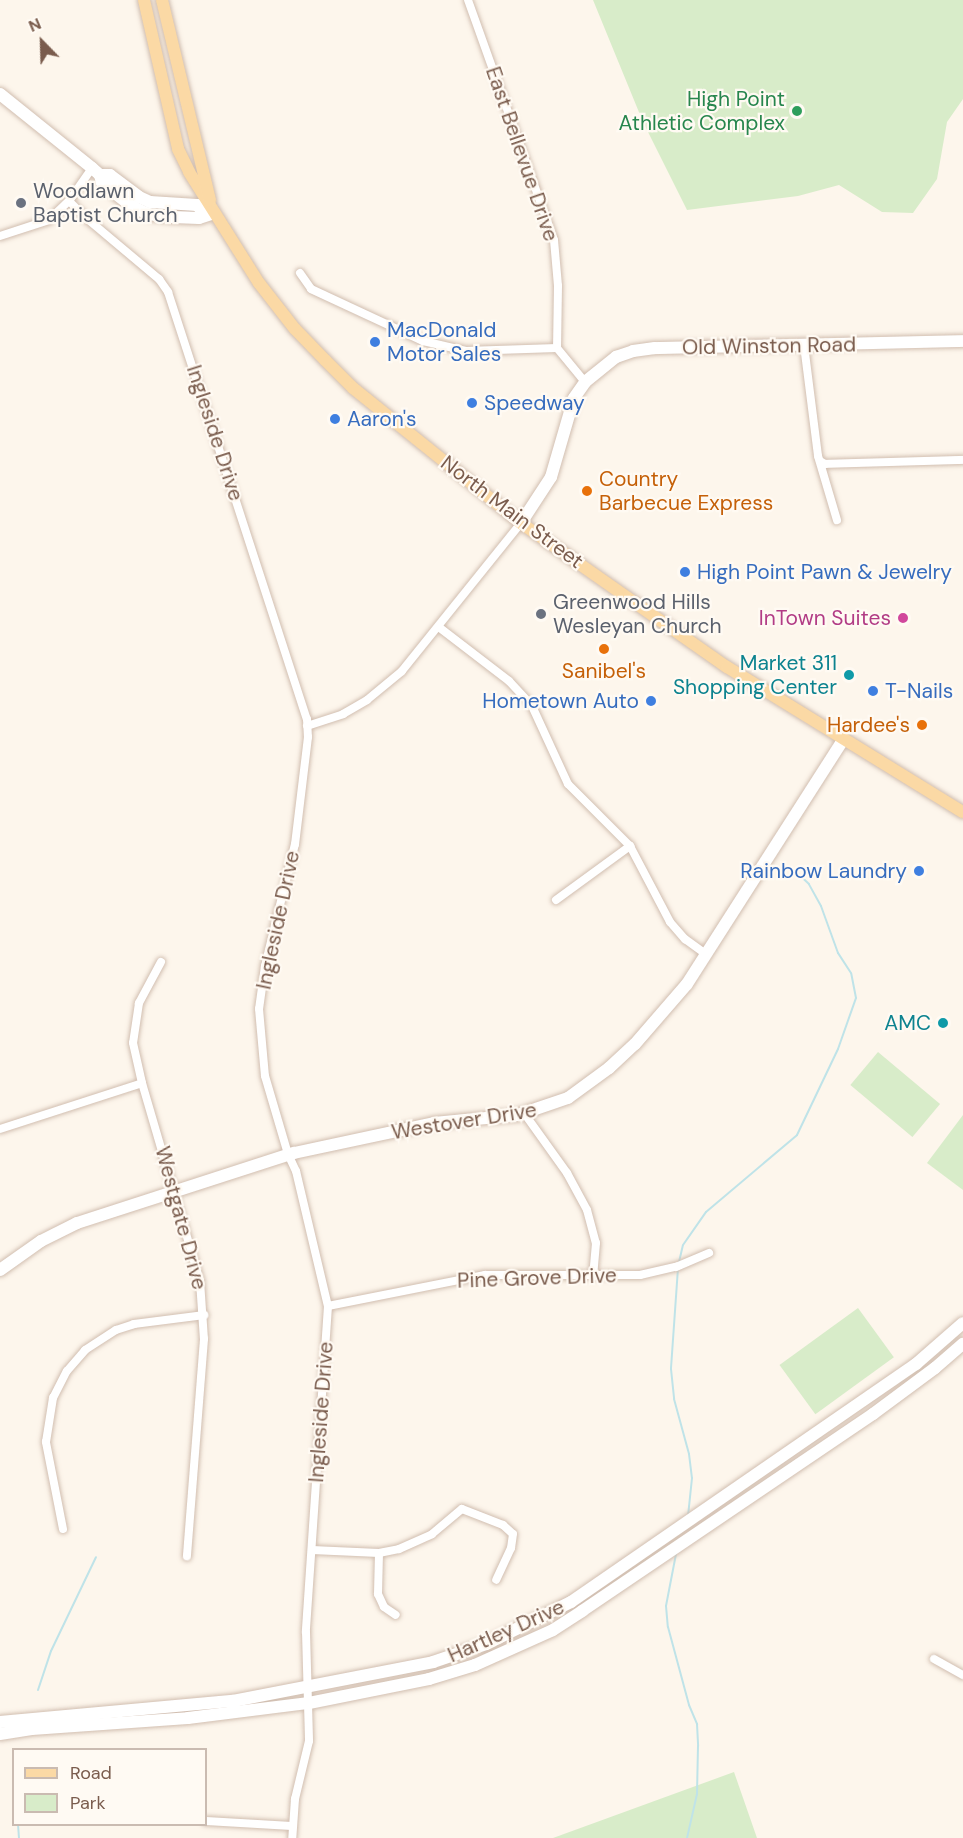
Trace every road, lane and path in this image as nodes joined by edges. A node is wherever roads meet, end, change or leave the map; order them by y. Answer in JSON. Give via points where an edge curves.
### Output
{"nodes":[{"id":1,"x":144,"y":0,"type":"edge"},
{"id":2,"x":162,"y":0,"type":"edge"},
{"id":3,"x":468,"y":0,"type":"edge"},
{"id":4,"x":0,"y":94,"type":"edge"},
{"id":5,"x":96,"y":172,"type":"junction"},
{"id":6,"x":69,"y":201,"type":"junction"},
{"id":7,"x":209,"y":213,"type":"junction"},
{"id":8,"x":0,"y":236,"type":"edge"},
{"id":9,"x":300,"y":273,"type":"dead end"},
{"id":10,"x":963,"y":341,"type":"edge"},
{"id":11,"x":804,"y":345,"type":"junction"},
{"id":12,"x":557,"y":348,"type":"junction"},
{"id":13,"x":585,"y":382,"type":"junction"},
{"id":14,"x":963,"y":460,"type":"edge"},
{"id":15,"x":820,"y":461,"type":"junction"},
{"id":16,"x":837,"y":520,"type":"dead end"},
{"id":17,"x":521,"y":523,"type":"junction"},
{"id":18,"x":440,"y":628,"type":"junction"},
{"id":19,"x":307,"y":726,"type":"junction"},
{"id":20,"x":843,"y":740,"type":"junction"},
{"id":21,"x":963,"y":812,"type":"edge"},
{"id":22,"x":630,"y":846,"type":"junction"},
{"id":23,"x":556,"y":900,"type":"dead end"},
{"id":24,"x":706,"y":954,"type":"junction"},
{"id":25,"x":161,"y":962,"type":"dead end"},
{"id":26,"x":142,"y":1083,"type":"junction"},
{"id":27,"x":524,"y":1113,"type":"junction"},
{"id":28,"x":0,"y":1129,"type":"edge"},
{"id":29,"x":288,"y":1154,"type":"junction"},
{"id":30,"x":175,"y":1191,"type":"junction"},
{"id":31,"x":709,"y":1253,"type":"dead end"},
{"id":32,"x":0,"y":1270,"type":"edge"},
{"id":33,"x":593,"y":1276,"type":"junction"},
{"id":34,"x":328,"y":1306,"type":"junction"},
{"id":35,"x":204,"y":1315,"type":"junction"},
{"id":36,"x":963,"y":1323,"type":"edge"},
{"id":37,"x":963,"y":1344,"type":"edge"},
{"id":38,"x":63,"y":1529,"type":"dead end"},
{"id":39,"x":312,"y":1550,"type":"junction"},
{"id":40,"x":379,"y":1552,"type":"junction"},
{"id":41,"x":187,"y":1556,"type":"dead end"},
{"id":42,"x":496,"y":1580,"type":"dead end"},
{"id":43,"x":396,"y":1615,"type":"dead end"},
{"id":44,"x":934,"y":1659,"type":"dead end"},
{"id":45,"x":963,"y":1675,"type":"edge"},
{"id":46,"x":308,"y":1687,"type":"junction"},
{"id":47,"x":309,"y":1704,"type":"junction"},
{"id":48,"x":0,"y":1722,"type":"edge"},
{"id":49,"x":0,"y":1734,"type":"edge"},
{"id":50,"x":207,"y":1821,"type":"edge"},
{"id":51,"x":292,"y":1826,"type":"junction"},
{"id":52,"x":292,"y":1838,"type":"edge"}],
"edges":[{"from":1,"to":7,"type":"main road","name":"North Main Street","via":[[178,149]]},
{"from":2,"to":7,"type":"main road"},
{"from":3,"to":12,"type":"street","name":"East Bellevue Drive","via":[[554,240]]},
{"from":4,"to":5,"type":"street"},
{"from":5,"to":6,"type":"street"},
{"from":5,"to":7,"type":"street","via":[[102,183],[148,214],[199,218]]},
{"from":6,"to":8,"type":"street","via":[[49,220]]},
{"from":6,"to":19,"type":"street","name":"Ingleside Drive","via":[[159,279],[168,292],[291,663]]},
{"from":7,"to":17,"type":"main road","name":"North Main Street","via":[[295,329],[353,388]]},
{"from":9,"to":12,"type":"street","via":[[311,289],[423,341],[466,351]]},
{"from":10,"to":11,"type":"street","name":"Old Winston Road"},
{"from":11,"to":13,"type":"street","name":"Old Winston Road","via":[[633,351],[616,357]]},
{"from":11,"to":15,"type":"street"},
{"from":12,"to":13,"type":"street"},
{"from":13,"to":17,"type":"street","name":"Old Winston Road","via":[[568,411],[551,477]]},
{"from":14,"to":15,"type":"street","via":[[825,465]]},
{"from":15,"to":16,"type":"street"},
{"from":17,"to":18,"type":"street"},
{"from":17,"to":20,"type":"main road","name":"North Main Street","via":[[727,667]]},
{"from":18,"to":19,"type":"street","via":[[387,685],[343,714]]},
{"from":18,"to":22,"type":"street","via":[[490,665],[524,697],[539,720],[568,784]]},
{"from":19,"to":29,"type":"street","name":"Ingleside Drive","via":[[295,844],[264,966],[259,1009],[266,1076]]},
{"from":20,"to":21,"type":"main road","name":"North Main Street"},
{"from":20,"to":24,"type":"street","name":"Westover Drive"},
{"from":22,"to":23,"type":"street"},
{"from":22,"to":24,"type":"street","via":[[670,922]]},
{"from":24,"to":27,"type":"street","name":"Westover Drive","via":[[665,1011],[609,1068],[568,1098]]},
{"from":25,"to":26,"type":"street","name":"Westgate Drive","via":[[139,1003],[135,1021],[134,1043]]},
{"from":26,"to":28,"type":"street"},
{"from":26,"to":30,"type":"street","name":"Westgate Drive"},
{"from":27,"to":29,"type":"street","name":"Westover Drive","via":[[434,1123]]},
{"from":27,"to":33,"type":"street","via":[[567,1173],[587,1210],[596,1243]]},
{"from":29,"to":30,"type":"street","name":"Westover Drive"},
{"from":29,"to":34,"type":"street","name":"Ingleside Drive","via":[[296,1171]]},
{"from":30,"to":32,"type":"street","name":"Westover Drive","via":[[77,1223],[41,1240]]},
{"from":30,"to":35,"type":"street","name":"Westgate Drive","via":[[200,1281]]},
{"from":31,"to":33,"type":"street","name":"Pine Grove Drive","via":[[651,1274]]},
{"from":33,"to":34,"type":"street","name":"Pine Grove Drive","via":[[485,1275]]},
{"from":34,"to":39,"type":"street","name":"Ingleside Drive"},
{"from":35,"to":38,"type":"street","via":[[116,1330],[85,1350],[68,1371],[53,1398],[46,1442]]},
{"from":35,"to":41,"type":"street","name":"Westgate Drive"},
{"from":36,"to":46,"type":"street","name":"Hartley Drive","via":[[916,1364],[571,1602],[486,1644],[433,1662]]},
{"from":37,"to":47,"type":"street","name":"Hartley Drive","via":[[873,1414],[553,1630],[475,1665]]},
{"from":39,"to":40,"type":"street"},
{"from":39,"to":46,"type":"street","name":"Ingleside Drive","via":[[306,1632]]},
{"from":40,"to":42,"type":"street","via":[[410,1546],[462,1509],[503,1525],[513,1534]]},
{"from":40,"to":43,"type":"street","via":[[378,1594],[384,1607]]},
{"from":44,"to":45,"type":"street"},
{"from":46,"to":47,"type":"street","name":"Ingleside Drive"},
{"from":46,"to":48,"type":"street","name":"Hartley Drive","via":[[233,1701]]},
{"from":47,"to":49,"type":"street","name":"Hartley Drive"},
{"from":47,"to":51,"type":"street","name":"Ingleside Drive","via":[[309,1741]]},
{"from":50,"to":51,"type":"street"},
{"from":51,"to":52,"type":"street","name":"Ingleside Drive"}]}
